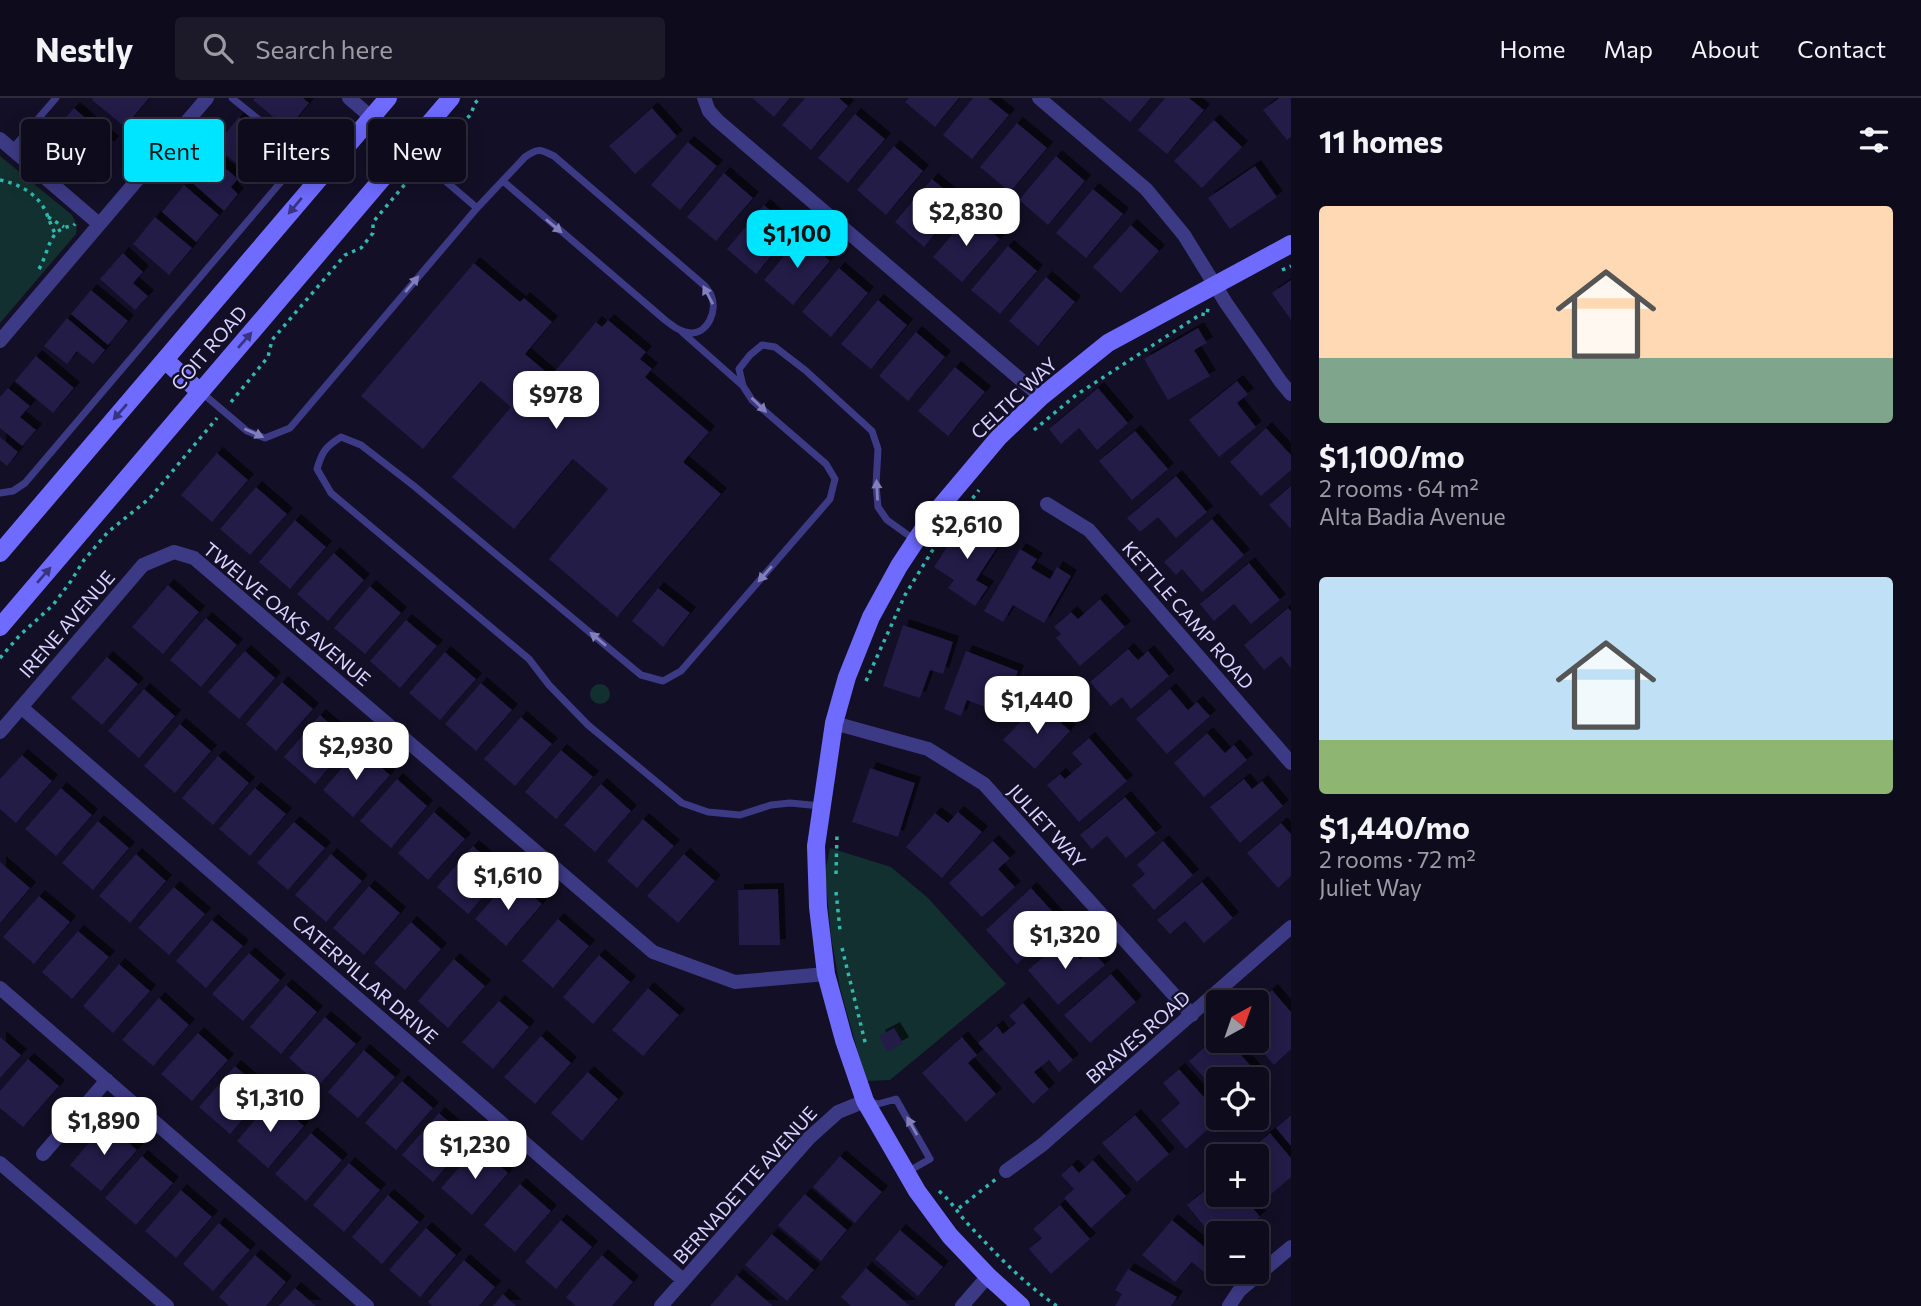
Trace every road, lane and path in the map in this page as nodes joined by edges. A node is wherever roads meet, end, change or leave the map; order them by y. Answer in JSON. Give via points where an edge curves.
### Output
{"nodes":[{"id":1,"x":56,"y":98,"type":"edge"},
{"id":2,"x":206,"y":98,"type":"edge"},
{"id":3,"x":232,"y":98,"type":"edge"},
{"id":4,"x":349,"y":98,"type":"edge"},
{"id":5,"x":388,"y":98,"type":"edge"},
{"id":6,"x":451,"y":98,"type":"edge"},
{"id":7,"x":480,"y":98,"type":"edge"},
{"id":8,"x":705,"y":98,"type":"edge"},
{"id":9,"x":1040,"y":98,"type":"edge"},
{"id":10,"x":371,"y":117,"type":"junction"},
{"id":11,"x":373,"y":119,"type":"edge"},
{"id":12,"x":433,"y":119,"type":"edge"},
{"id":13,"x":466,"y":119,"type":"edge"},
{"id":14,"x":0,"y":139,"type":"edge"},
{"id":15,"x":12,"y":149,"type":"junction"},
{"id":16,"x":0,"y":180,"type":"edge"},
{"id":17,"x":503,"y":181,"type":"junction"},
{"id":18,"x":380,"y":182,"type":"edge"},
{"id":19,"x":406,"y":182,"type":"edge"},
{"id":20,"x":446,"y":182,"type":"edge"},
{"id":21,"x":477,"y":208,"type":"junction"},
{"id":22,"x":86,"y":212,"type":"junction"},
{"id":23,"x":48,"y":217,"type":"junction"},
{"id":24,"x":99,"y":224,"type":"junction"},
{"id":25,"x":64,"y":227,"type":"junction"},
{"id":26,"x":55,"y":234,"type":"junction"},
{"id":27,"x":1291,"y":244,"type":"edge"},
{"id":28,"x":39,"y":269,"type":"dead end"},
{"id":29,"x":1216,"y":286,"type":"junction"},
{"id":30,"x":1208,"y":309,"type":"dead end"},
{"id":31,"x":681,"y":331,"type":"junction"},
{"id":32,"x":0,"y":341,"type":"edge"},
{"id":33,"x":165,"y":360,"type":"junction"},
{"id":34,"x":743,"y":386,"type":"junction"},
{"id":35,"x":200,"y":391,"type":"junction"},
{"id":36,"x":1291,"y":394,"type":"edge"},
{"id":37,"x":1041,"y":397,"type":"junction"},
{"id":38,"x":223,"y":411,"type":"junction"},
{"id":39,"x":1027,"y":435,"type":"dead end"},
{"id":40,"x":980,"y":489,"type":"dead end"},
{"id":41,"x":0,"y":493,"type":"edge"},
{"id":42,"x":1046,"y":504,"type":"dead end"},
{"id":43,"x":916,"y":540,"type":"junction"},
{"id":44,"x":172,"y":551,"type":"joint"},
{"id":45,"x":0,"y":553,"type":"edge"},
{"id":46,"x":0,"y":626,"type":"edge"},
{"id":47,"x":0,"y":658,"type":"edge"},
{"id":48,"x":862,"y":689,"type":"dead end"},
{"id":49,"x":21,"y":708,"type":"junction"},
{"id":50,"x":834,"y":723,"type":"junction"},
{"id":51,"x":0,"y":732,"type":"edge"},
{"id":52,"x":1291,"y":763,"type":"edge"},
{"id":53,"x":822,"y":806,"type":"junction"},
{"id":54,"x":837,"y":829,"type":"dead end"},
{"id":55,"x":1291,"y":927,"type":"edge"},
{"id":56,"x":840,"y":932,"type":"dead end"},
{"id":57,"x":841,"y":944,"type":"dead end"},
{"id":58,"x":826,"y":974,"type":"junction"},
{"id":59,"x":0,"y":988,"type":"edge"},
{"id":60,"x":1192,"y":1015,"type":"junction"},
{"id":61,"x":868,"y":1053,"type":"dead end"},
{"id":62,"x":107,"y":1080,"type":"junction"},
{"id":63,"x":865,"y":1101,"type":"junction"},
{"id":64,"x":43,"y":1154,"type":"dead end"},
{"id":65,"x":0,"y":1163,"type":"edge"},
{"id":66,"x":913,"y":1169,"type":"junction"},
{"id":67,"x":1006,"y":1171,"type":"joint"},
{"id":68,"x":959,"y":1208,"type":"dead end"},
{"id":69,"x":1291,"y":1247,"type":"edge"},
{"id":70,"x":988,"y":1276,"type":"junction"},
{"id":71,"x":684,"y":1280,"type":"junction"},
{"id":72,"x":167,"y":1306,"type":"edge"},
{"id":73,"x":367,"y":1306,"type":"edge"},
{"id":74,"x":661,"y":1306,"type":"edge"},
{"id":75,"x":962,"y":1306,"type":"edge"},
{"id":76,"x":1021,"y":1306,"type":"edge"},
{"id":77,"x":1057,"y":1306,"type":"edge"},
{"id":78,"x":1229,"y":1306,"type":"edge"}],
"edges":[{"from":1,"to":15,"type":"lane"},
{"from":2,"to":24,"type":"street"},
{"from":3,"to":41,"type":"lane","via":[[287,148],[286,176],[25,483]]},
{"from":4,"to":10,"type":"street"},
{"from":5,"to":10,"type":"main road","name":"COIT ROAD"},
{"from":6,"to":12,"type":"main road","name":"COIT ROAD"},
{"from":7,"to":13,"type":"path"},
{"from":8,"to":37,"type":"street","via":[[717,120]]},
{"from":9,"to":29,"type":"street","via":[[1146,189],[1185,235]]},
{"from":10,"to":11,"type":"street"},
{"from":10,"to":33,"type":"main road","name":"COIT ROAD","one_way":true},
{"from":14,"to":15,"type":"street"},
{"from":15,"to":22,"type":"street"},
{"from":16,"to":23,"type":"path","via":[[22,186]]},
{"from":17,"to":21,"type":"lane"},
{"from":17,"to":31,"type":"lane","one_way":true},
{"from":31,"to":17,"type":"lane","one_way":true,"via":[[701,331],[708,324],[713,314],[711,294],[554,156],[541,149],[533,151]]},
{"from":35,"to":18,"type":"main road","name":"COIT ROAD","one_way":true},
{"from":19,"to":38,"type":"path","via":[[373,222],[373,233],[361,248],[345,255],[272,340],[268,357]]},
{"from":20,"to":21,"type":"lane"},
{"from":38,"to":21,"type":"lane","one_way":true,"via":[[247,431],[265,438],[290,428]]},
{"from":22,"to":24,"type":"street"},
{"from":22,"to":25,"type":"path","via":[[74,226]]},
{"from":23,"to":25,"type":"path"},
{"from":23,"to":26,"type":"path"},
{"from":24,"to":32,"type":"street"},
{"from":25,"to":26,"type":"path"},
{"from":26,"to":28,"type":"path"},
{"from":27,"to":29,"type":"main road","name":"CELTIC WAY"},
{"from":29,"to":36,"type":"street"},
{"from":29,"to":37,"type":"main road","name":"CELTIC WAY","via":[[1108,343]]},
{"from":30,"to":39,"type":"path","via":[[1207,315],[1201,314],[1076,395]]},
{"from":31,"to":34,"type":"lane"},
{"from":33,"to":35,"type":"main road"},
{"from":33,"to":45,"type":"main road","name":"COIT ROAD","one_way":true},
{"from":43,"to":34,"type":"lane","one_way":true,"via":[[887,520],[878,507],[878,449],[872,431],[805,370],[775,347],[762,345],[739,369]]},
{"from":34,"to":53,"type":"lane","one_way":true,"via":[[752,400],[826,464],[835,479],[830,499],[681,671],[663,681],[641,675],[361,445],[341,437],[327,446],[317,469],[331,493],[529,659],[588,725],[682,803],[708,812],[740,815],[771,805]]},
{"from":35,"to":38,"type":"lane"},
{"from":46,"to":35,"type":"main road","name":"COIT ROAD","one_way":true},
{"from":37,"to":43,"type":"main road","name":"CELTIC WAY","via":[[999,437]]},
{"from":38,"to":47,"type":"path","via":[[150,498],[108,531],[54,605]]},
{"from":40,"to":48,"type":"path","via":[[905,595]]},
{"from":42,"to":52,"type":"street","name":"KETTLE CAMP ROAD","via":[[1089,530]]},
{"from":43,"to":50,"type":"main road","name":"CELTIC WAY","via":[[871,617]]},
{"from":44,"to":49,"type":"street","name":"IRENE AVENUE","via":[[143,565]]},
{"from":44,"to":58,"type":"street","name":"TWELVE OAKS AVENUE","via":[[194,558],[653,952],[735,982]]},
{"from":49,"to":51,"type":"street","name":"IRENE AVENUE"},
{"from":49,"to":71,"type":"street","name":"CATERPILLAR DRIVE"},
{"from":50,"to":53,"type":"main road","name":"CELTIC WAY"},
{"from":50,"to":60,"type":"street","name":"JULIET WAY","via":[[928,749],[984,784]]},
{"from":53,"to":58,"type":"main road","name":"CELTIC WAY","via":[[816,858]]},
{"from":54,"to":56,"type":"path"},
{"from":55,"to":60,"type":"street","name":"BRAVES ROAD"},
{"from":57,"to":61,"type":"path"},
{"from":58,"to":63,"type":"main road","name":"CELTIC WAY"},
{"from":59,"to":62,"type":"street"},
{"from":60,"to":67,"type":"street","name":"BRAVES ROAD"},
{"from":62,"to":64,"type":"street"},
{"from":62,"to":73,"type":"street"},
{"from":63,"to":66,"type":"main road","name":"CELTIC WAY"},
{"from":66,"to":63,"type":"lane","one_way":true,"via":[[930,1159],[896,1099],[878,1104]]},
{"from":63,"to":71,"type":"street","name":"BERNADETTE AVENUE","via":[[838,1112],[809,1138]]},
{"from":65,"to":72,"type":"street"},
{"from":66,"to":70,"type":"main road","name":"CELTIC WAY","via":[[917,1191],[950,1237]]},
{"from":66,"to":77,"type":"path","via":[[951,1201],[1003,1261]]},
{"from":67,"to":68,"type":"path"},
{"from":69,"to":78,"type":"street","via":[[1239,1291]]},
{"from":70,"to":75,"type":"street"},
{"from":70,"to":76,"type":"main road","name":"CELTIC WAY"},
{"from":71,"to":74,"type":"street","name":"BERNADETTE AVENUE"}]}
